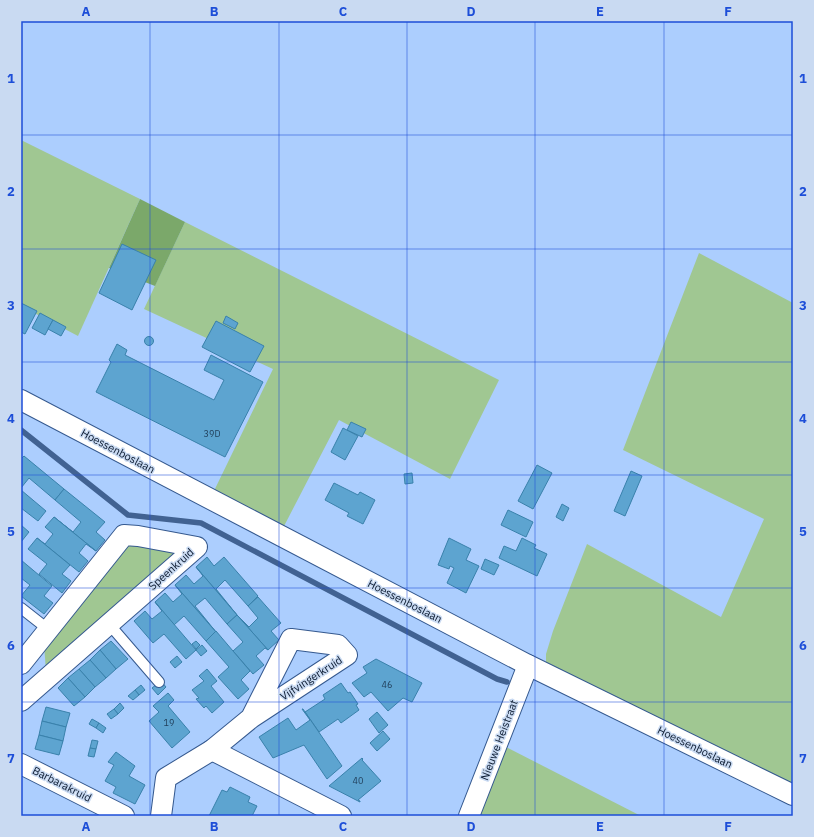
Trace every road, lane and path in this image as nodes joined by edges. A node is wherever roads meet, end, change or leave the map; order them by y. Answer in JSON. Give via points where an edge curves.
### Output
{"nodes":[{"id":1,"x":21,"y":400,"type":"edge"},
{"id":2,"x":21,"y":608,"type":"edge"},
{"id":3,"x":109,"y":624,"type":"junction"},
{"id":4,"x":49,"y":630,"type":"junction"},
{"id":5,"x":21,"y":664,"type":"edge"},
{"id":6,"x":528,"y":665,"type":"junction"},
{"id":7,"x":159,"y":682,"type":"dead end"},
{"id":8,"x":21,"y":701,"type":"edge"},
{"id":9,"x":251,"y":718,"type":"junction"},
{"id":10,"x":212,"y":750,"type":"junction"},
{"id":11,"x":21,"y":764,"type":"edge"},
{"id":12,"x":793,"y":795,"type":"edge"},
{"id":13,"x":124,"y":816,"type":"edge"},
{"id":14,"x":161,"y":816,"type":"edge"},
{"id":15,"x":341,"y":816,"type":"edge"},
{"id":16,"x":469,"y":816,"type":"edge"}],
"edges":[{"from":1,"to":6,"type":"street","name":"Hoessenboslaan"},
{"from":2,"to":4,"type":"lane"},
{"from":3,"to":4,"type":"street","name":"Speenkruid","via":[[196,547],[124,535]]},
{"from":3,"to":7,"type":"lane"},
{"from":3,"to":8,"type":"street","name":"Speenkruid"},
{"from":4,"to":5,"type":"street","name":"Speenkruid"},
{"from":6,"to":12,"type":"street","name":"Hoessenboslaan"},
{"from":6,"to":16,"type":"street","name":"Nieuwe Heistraat"},
{"from":9,"to":9,"type":"street","name":"Vijfvingerkruid","via":[[328,667],[347,654],[338,645],[292,639]]},
{"from":9,"to":10,"type":"street","name":"Vijfvingerkruid"},
{"from":10,"to":14,"type":"street","name":"Vijfvingerkruid","via":[[166,778]]},
{"from":10,"to":15,"type":"street"},
{"from":11,"to":13,"type":"street","name":"Barbarakruid"}]}
